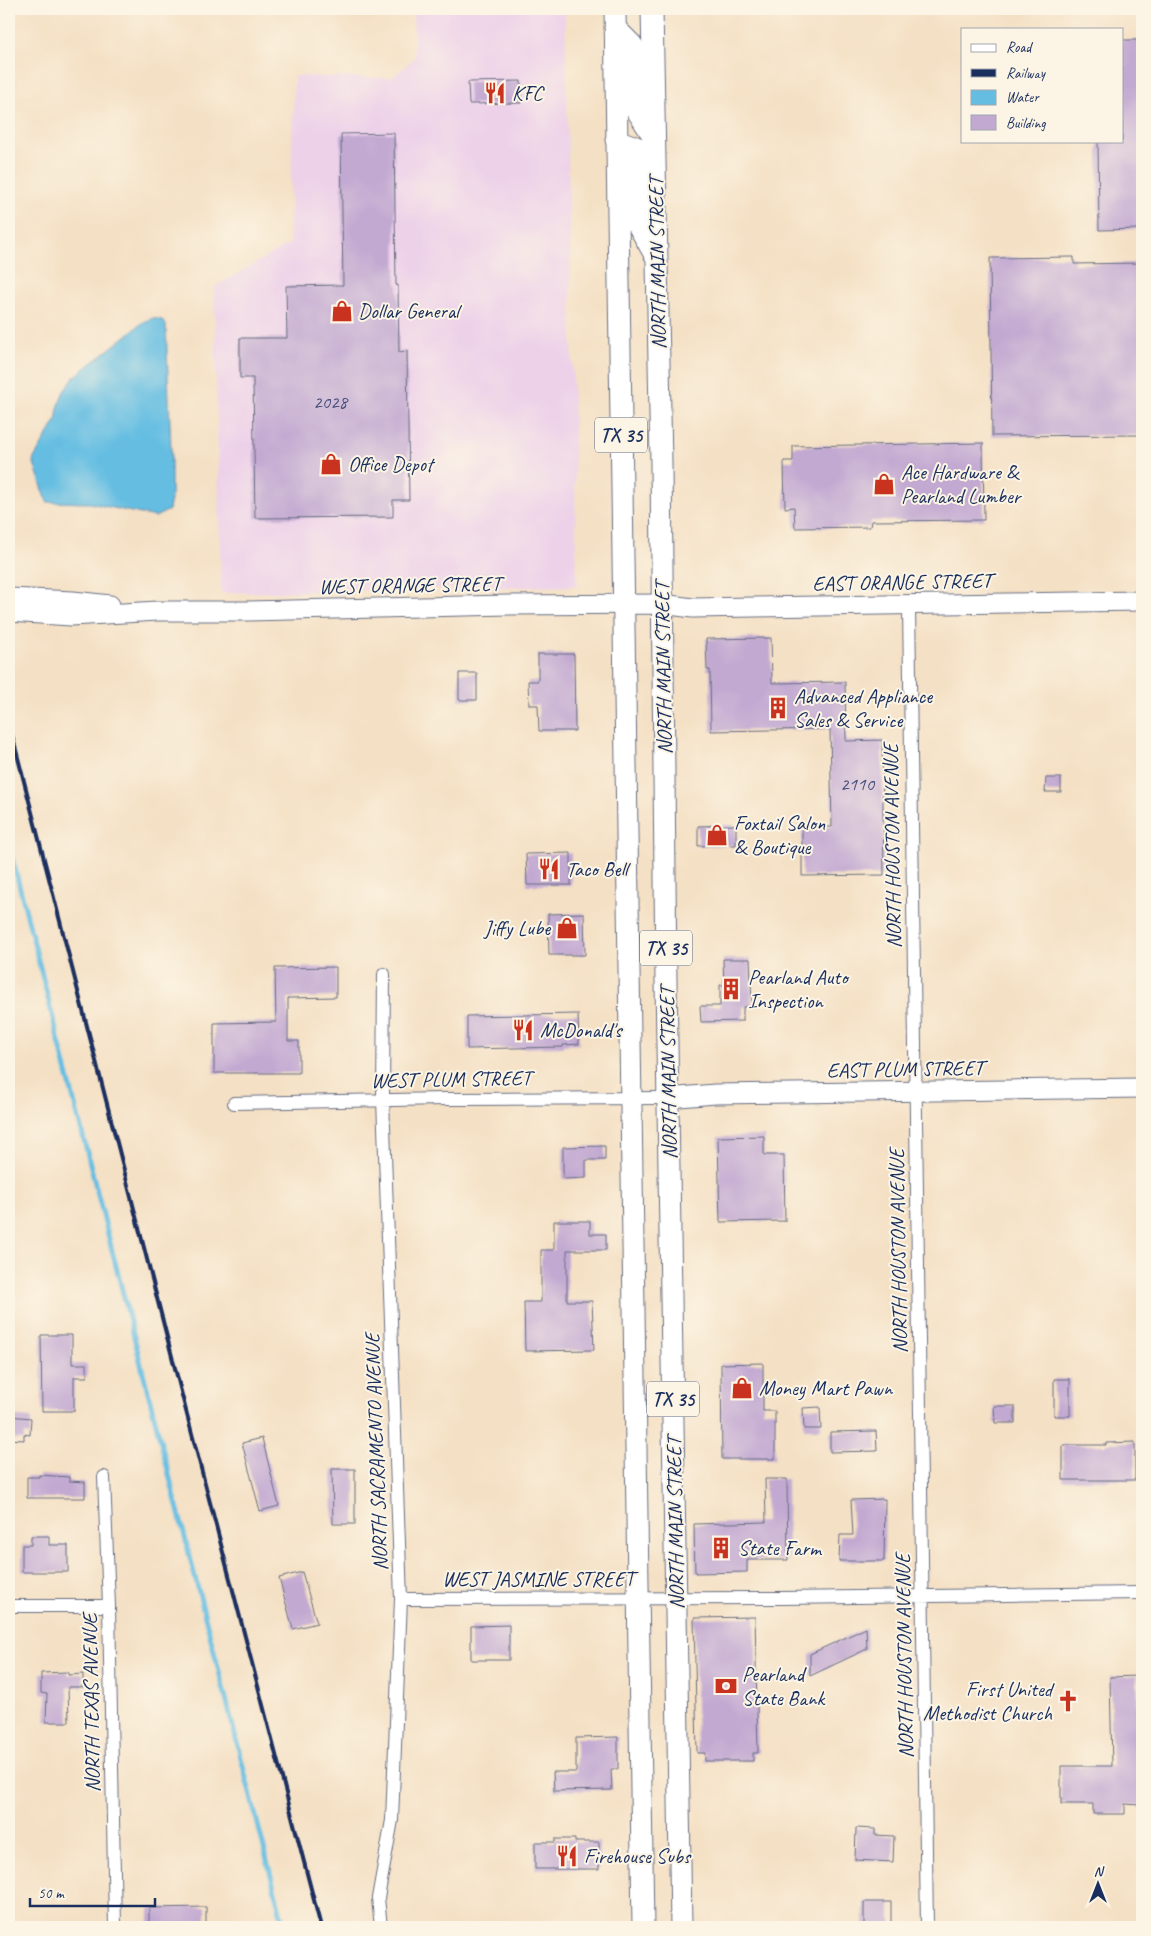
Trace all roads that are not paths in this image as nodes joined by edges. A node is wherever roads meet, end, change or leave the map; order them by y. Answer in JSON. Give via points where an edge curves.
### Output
{"nodes":[{"id":1,"x":652,"y":9,"type":"edge"},
{"id":2,"x":615,"y":18,"type":"edge"},
{"id":3,"x":654,"y":138,"type":"junction"},
{"id":4,"x":616,"y":140,"type":"junction"},
{"id":5,"x":656,"y":257,"type":"junction"},
{"id":6,"x":9,"y":598,"type":"edge"},
{"id":7,"x":1142,"y":601,"type":"edge"},
{"id":8,"x":624,"y":604,"type":"junction"},
{"id":9,"x":662,"y":604,"type":"junction"},
{"id":10,"x":909,"y":605,"type":"junction"},
{"id":11,"x":158,"y":610,"type":"junction"},
{"id":12,"x":9,"y":612,"type":"edge"},
{"id":13,"x":384,"y":974,"type":"dead end"},
{"id":14,"x":1142,"y":1088,"type":"edge"},
{"id":15,"x":915,"y":1092,"type":"junction"},
{"id":16,"x":631,"y":1098,"type":"junction"},
{"id":17,"x":668,"y":1098,"type":"junction"},
{"id":18,"x":382,"y":1099,"type":"junction"},
{"id":19,"x":234,"y":1103,"type":"dead end"},
{"id":20,"x":104,"y":1477,"type":"dead end"},
{"id":21,"x":1142,"y":1593,"type":"edge"},
{"id":22,"x":924,"y":1596,"type":"junction"},
{"id":23,"x":676,"y":1598,"type":"junction"},
{"id":24,"x":401,"y":1599,"type":"junction"},
{"id":25,"x":638,"y":1599,"type":"junction"},
{"id":26,"x":9,"y":1606,"type":"edge"},
{"id":27,"x":109,"y":1606,"type":"junction"},
{"id":28,"x":115,"y":1927,"type":"edge"},
{"id":29,"x":381,"y":1927,"type":"edge"},
{"id":30,"x":643,"y":1927,"type":"edge"},
{"id":31,"x":681,"y":1927,"type":"edge"},
{"id":32,"x":927,"y":1927,"type":"edge"}],
"edges":[{"from":1,"to":3,"type":"main road","name":"NORTH MAIN STREET","number":"TX 35"},
{"from":2,"to":3,"type":"main road","via":[[632,45],[634,106]]},
{"from":2,"to":4,"type":"main road","name":"NORTH MAIN STREET","number":"TX 35"},
{"from":3,"to":5,"type":"main road","name":"NORTH MAIN STREET","number":"TX 35"},
{"from":4,"to":5,"type":"main road","via":[[636,147],[638,224]]},
{"from":4,"to":8,"type":"main road","name":"NORTH MAIN STREET","number":"TX 35"},
{"from":5,"to":9,"type":"main road","name":"NORTH MAIN STREET","number":"TX 35"},
{"from":6,"to":11,"type":"street","name":"WEST ORANGE STREET"},
{"from":7,"to":10,"type":"street","name":"EAST ORANGE STREET"},
{"from":8,"to":9,"type":"street","name":"WEST ORANGE STREET"},
{"from":8,"to":11,"type":"street","name":"WEST ORANGE STREET"},
{"from":8,"to":16,"type":"main road","name":"NORTH MAIN STREET","number":"TX 35"},
{"from":9,"to":10,"type":"street","name":"EAST ORANGE STREET","via":[[693,608]]},
{"from":9,"to":17,"type":"main road","name":"NORTH MAIN STREET","number":"TX 35"},
{"from":10,"to":15,"type":"street","name":"NORTH HOUSTON AVENUE"},
{"from":11,"to":12,"type":"street","name":"WEST ORANGE STREET","via":[[71,616]]},
{"from":13,"to":18,"type":"street","name":"NORTH SACRAMENTO AVENUE"},
{"from":14,"to":15,"type":"street","name":"EAST PLUM STREET"},
{"from":15,"to":17,"type":"street","name":"EAST PLUM STREET","via":[[715,1094]]},
{"from":15,"to":22,"type":"street","name":"NORTH HOUSTON AVENUE"},
{"from":16,"to":17,"type":"street","name":"WEST PLUM STREET"},
{"from":16,"to":18,"type":"street","name":"WEST PLUM STREET"},
{"from":16,"to":25,"type":"main road","name":"NORTH MAIN STREET","number":"TX 35"},
{"from":17,"to":23,"type":"main road","name":"NORTH MAIN STREET","number":"TX 35"},
{"from":18,"to":19,"type":"street","name":"WEST PLUM STREET"},
{"from":18,"to":24,"type":"street","name":"NORTH SACRAMENTO AVENUE"},
{"from":20,"to":27,"type":"street","name":"NORTH TEXAS AVENUE"},
{"from":21,"to":22,"type":"street","name":"WEST JASMINE STREET"},
{"from":22,"to":23,"type":"street","name":"WEST JASMINE STREET"},
{"from":22,"to":32,"type":"street","name":"NORTH HOUSTON AVENUE"},
{"from":23,"to":25,"type":"street","name":"WEST JASMINE STREET"},
{"from":23,"to":31,"type":"main road","name":"NORTH MAIN STREET","number":"TX 35"},
{"from":24,"to":25,"type":"street","name":"WEST JASMINE STREET"},
{"from":24,"to":29,"type":"street","name":"NORTH SACRAMENTO AVENUE","via":[[392,1820],[378,1898]]},
{"from":25,"to":30,"type":"main road","name":"NORTH MAIN STREET","number":"TX 35"},
{"from":26,"to":27,"type":"street"},
{"from":27,"to":28,"type":"street","name":"NORTH TEXAS AVENUE"}]}
